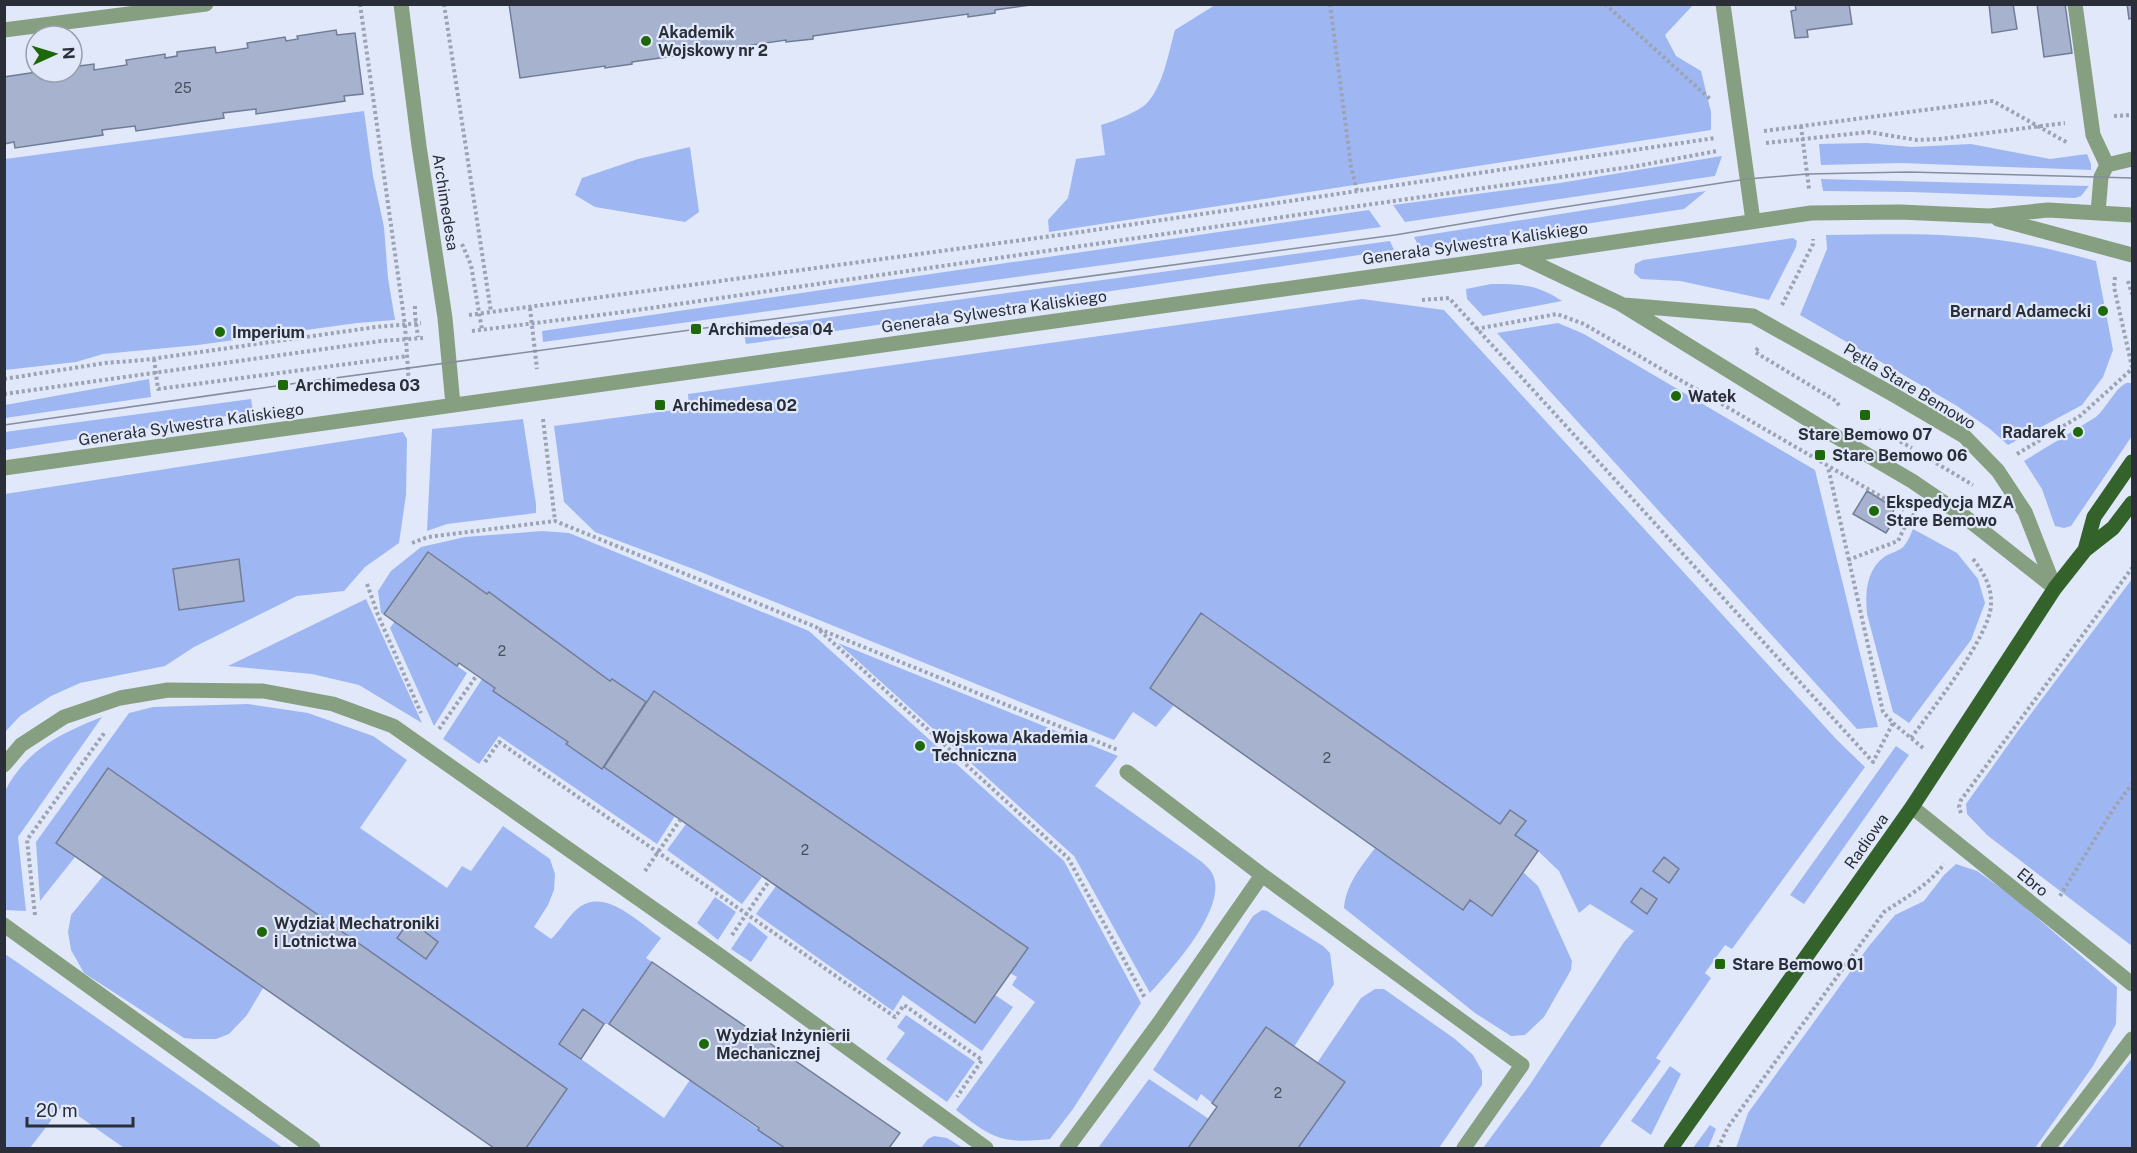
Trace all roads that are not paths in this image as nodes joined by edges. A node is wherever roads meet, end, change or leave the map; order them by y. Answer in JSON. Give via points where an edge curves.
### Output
{"nodes":[{"id":1,"x":206,"y":4,"type":"edge"},
{"id":2,"x":401,"y":4,"type":"edge"},
{"id":3,"x":1723,"y":4,"type":"edge"},
{"id":4,"x":2075,"y":4,"type":"edge"},
{"id":5,"x":4,"y":30,"type":"edge"},
{"id":6,"x":2133,"y":159,"type":"edge"},
{"id":7,"x":2107,"y":165,"type":"junction"},
{"id":8,"x":2098,"y":212,"type":"junction"},
{"id":9,"x":2133,"y":215,"type":"edge"},
{"id":10,"x":1989,"y":216,"type":"junction"},
{"id":11,"x":1753,"y":221,"type":"junction"},
{"id":12,"x":2133,"y":255,"type":"edge"},
{"id":13,"x":1520,"y":256,"type":"junction"},
{"id":14,"x":1621,"y":304,"type":"junction"},
{"id":15,"x":453,"y":405,"type":"junction"},
{"id":16,"x":2133,"y":462,"type":"edge"},
{"id":17,"x":4,"y":468,"type":"edge"},
{"id":18,"x":2133,"y":503,"type":"edge"},
{"id":19,"x":2085,"y":549,"type":"junction"},
{"id":20,"x":2055,"y":588,"type":"junction"},
{"id":21,"x":4,"y":765,"type":"edge"},
{"id":22,"x":1127,"y":772,"type":"road end"},
{"id":23,"x":1912,"y":807,"type":"junction"},
{"id":24,"x":1262,"y":875,"type":"junction"},
{"id":25,"x":4,"y":925,"type":"edge"},
{"id":26,"x":2133,"y":984,"type":"edge"},
{"id":27,"x":2133,"y":1039,"type":"edge"},
{"id":28,"x":313,"y":1149,"type":"edge"},
{"id":29,"x":986,"y":1149,"type":"edge"},
{"id":30,"x":1067,"y":1149,"type":"edge"},
{"id":31,"x":1464,"y":1149,"type":"edge"},
{"id":32,"x":1671,"y":1149,"type":"edge"},
{"id":33,"x":2048,"y":1149,"type":"edge"}],
"edges":[{"from":1,"to":5,"type":"street"},
{"from":2,"to":15,"type":"street","name":"Archimedesa","via":[[445,318]]},
{"from":3,"to":11,"type":"street"},
{"from":4,"to":7,"type":"street","via":[[2093,135]]},
{"from":6,"to":7,"type":"street"},
{"from":7,"to":8,"type":"street","via":[[2101,177]]},
{"from":8,"to":9,"type":"street","name":"Generała Sylwestra Kaliskiego"},
{"from":8,"to":10,"type":"street","name":"Generała Sylwestra Kaliskiego","via":[[2048,210]]},
{"from":10,"to":11,"type":"street","name":"Generała Sylwestra Kaliskiego","via":[[1811,213]]},
{"from":10,"to":12,"type":"street","name":"Generała Sylwestra Kaliskiego"},
{"from":11,"to":13,"type":"street","name":"Generała Sylwestra Kaliskiego"},
{"from":13,"to":14,"type":"street","name":"Pętla Stare Bemowo"},
{"from":13,"to":15,"type":"street","name":"Generała Sylwestra Kaliskiego"},
{"from":14,"to":20,"type":"street","name":"Pętla Stare Bemowo","via":[[1912,481]]},
{"from":14,"to":20,"type":"street","name":"Pętla Stare Bemowo","via":[[1754,316],[1964,436],[1998,471],[2025,512]]},
{"from":15,"to":17,"type":"street","name":"Generała Sylwestra Kaliskiego"},
{"from":16,"to":19,"type":"main road","name":"Radiowa","via":[[2094,517]]},
{"from":18,"to":19,"type":"main road","name":"Radiowa","via":[[2113,528]]},
{"from":19,"to":20,"type":"main road","name":"Radiowa"},
{"from":20,"to":23,"type":"main road","name":"Radiowa"},
{"from":21,"to":29,"type":"street","via":[[21,745],[64,717],[120,698],[168,690],[263,691],[343,708],[393,726],[631,892]]},
{"from":22,"to":24,"type":"street"},
{"from":23,"to":26,"type":"street","name":"Ebro"},
{"from":23,"to":32,"type":"main road","name":"Radiowa"},
{"from":24,"to":30,"type":"street"},
{"from":24,"to":31,"type":"street","via":[[1522,1065]]},
{"from":25,"to":28,"type":"street"},
{"from":27,"to":33,"type":"street"}]}
